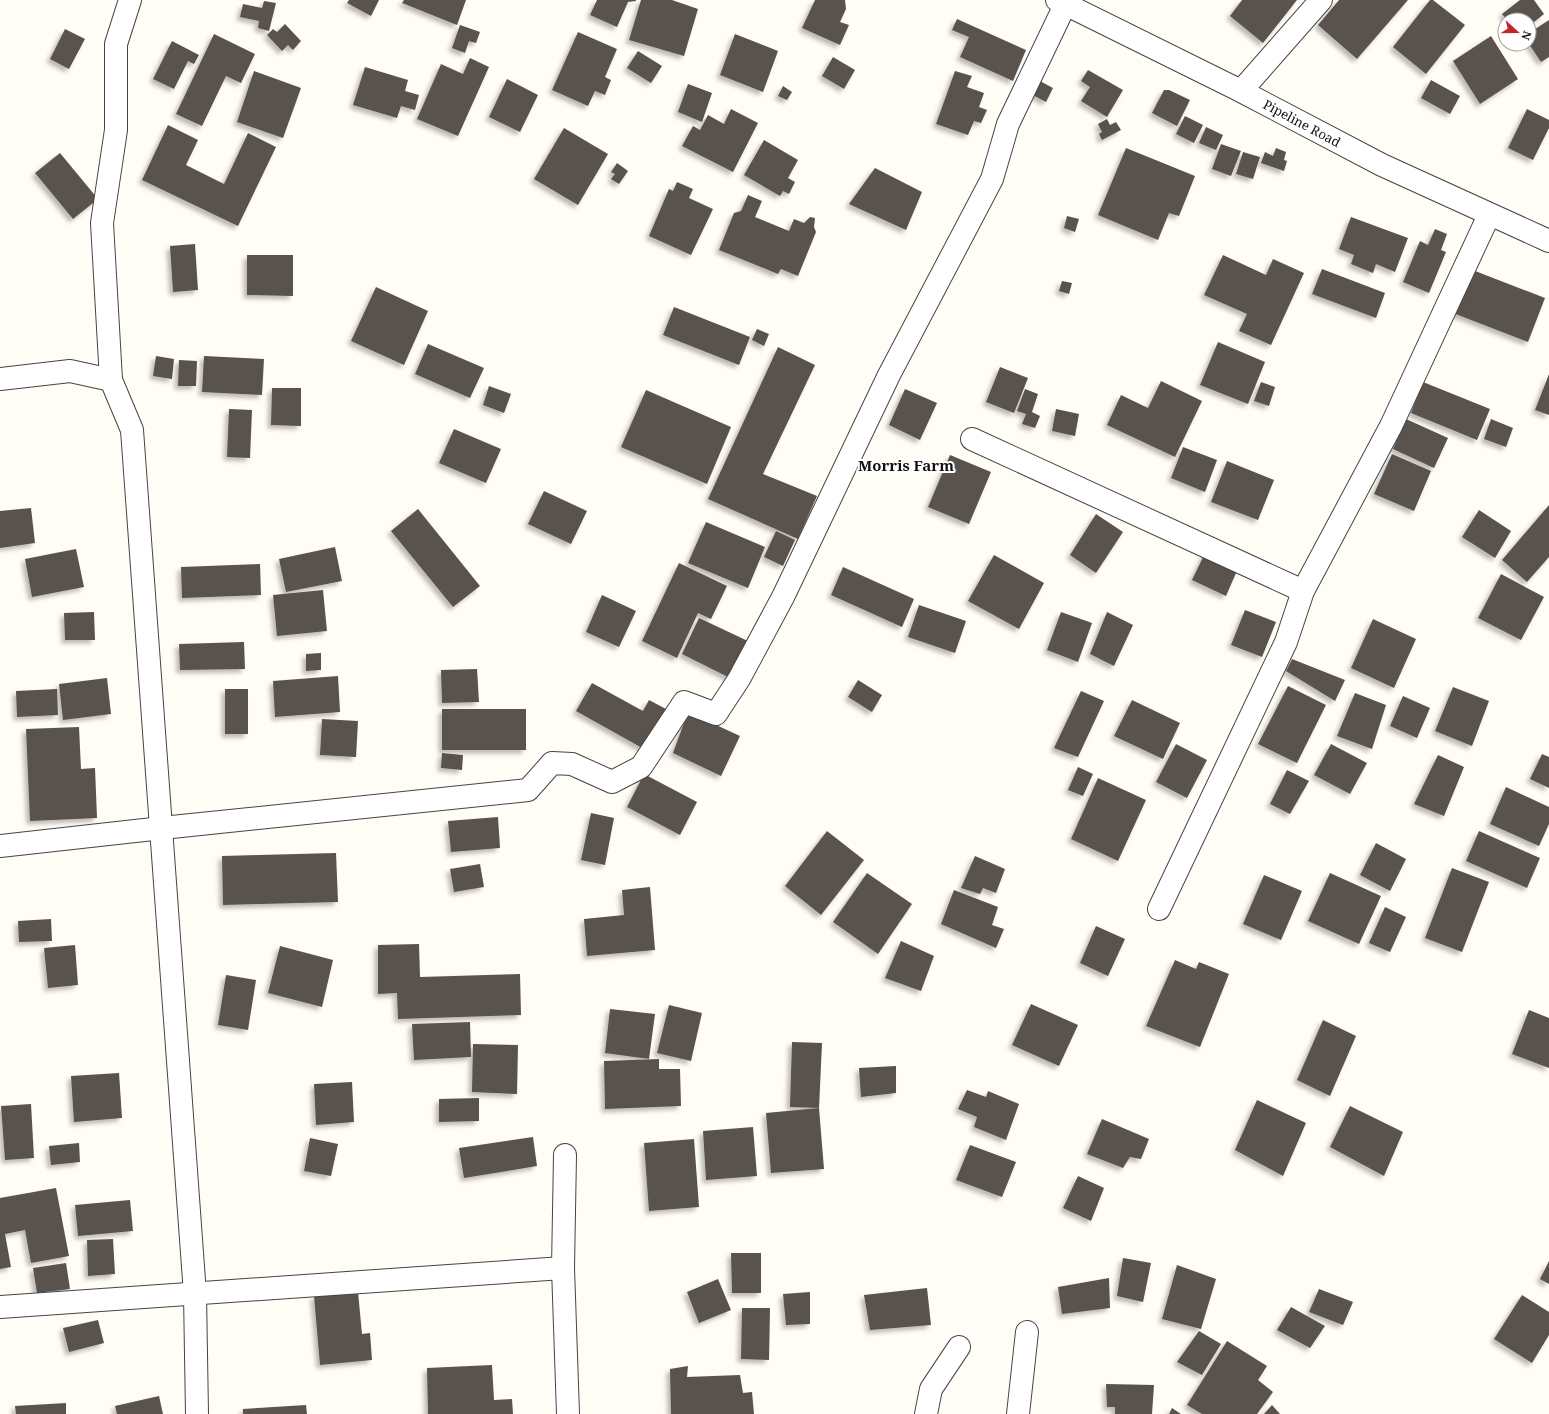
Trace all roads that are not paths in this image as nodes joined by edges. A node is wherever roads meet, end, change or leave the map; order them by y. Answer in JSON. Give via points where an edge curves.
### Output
{"nodes":[{"id":1,"x":130,"y":0,"type":"edge"},
{"id":2,"x":1320,"y":0,"type":"edge"},
{"id":3,"x":1061,"y":2,"type":"edge"},
{"id":4,"x":1241,"y":91,"type":"junction"},
{"id":5,"x":1489,"y":215,"type":"junction"},
{"id":6,"x":1549,"y":241,"type":"edge"},
{"id":7,"x":0,"y":379,"type":"edge"},
{"id":8,"x":111,"y":380,"type":"junction"},
{"id":9,"x":972,"y":439,"type":"dead end"},
{"id":10,"x":1303,"y":591,"type":"junction"},
{"id":11,"x":162,"y":828,"type":"junction"},
{"id":12,"x":0,"y":846,"type":"edge"},
{"id":13,"x":1159,"y":909,"type":"dead end"},
{"id":14,"x":565,"y":1154,"type":"dead end"},
{"id":15,"x":564,"y":1268,"type":"junction"},
{"id":16,"x":195,"y":1294,"type":"junction"},
{"id":17,"x":0,"y":1307,"type":"edge"},
{"id":18,"x":1027,"y":1332,"type":"dead end"},
{"id":19,"x":959,"y":1347,"type":"dead end"},
{"id":20,"x":197,"y":1414,"type":"edge"},
{"id":21,"x":568,"y":1414,"type":"edge"},
{"id":22,"x":926,"y":1414,"type":"edge"},
{"id":23,"x":1018,"y":1414,"type":"edge"}],
"edges":[{"from":1,"to":8,"type":"street","via":[[116,44],[116,130],[102,223]]},
{"from":2,"to":4,"type":"street"},
{"from":3,"to":4,"type":"street","name":"Pipeline Road"},
{"from":3,"to":11,"type":"street","via":[[1008,124],[992,179],[889,375],[784,597],[739,679],[716,714],[684,702],[641,766],[612,782],[572,764],[552,763],[528,790]]},
{"from":4,"to":5,"type":"street","name":"Pipeline Road","via":[[1382,165]]},
{"from":5,"to":6,"type":"street","name":"Pipeline Road"},
{"from":5,"to":10,"type":"street","via":[[1391,426]]},
{"from":7,"to":8,"type":"street","via":[[70,371]]},
{"from":8,"to":11,"type":"street","via":[[132,430]]},
{"from":9,"to":10,"type":"street"},
{"from":10,"to":13,"type":"street","via":[[1286,642]]},
{"from":11,"to":12,"type":"street"},
{"from":11,"to":16,"type":"street"},
{"from":14,"to":15,"type":"street"},
{"from":15,"to":16,"type":"street"},
{"from":15,"to":21,"type":"street"},
{"from":16,"to":17,"type":"street"},
{"from":16,"to":20,"type":"street"},
{"from":18,"to":23,"type":"street"},
{"from":19,"to":22,"type":"street","via":[[931,1388]]}]}
